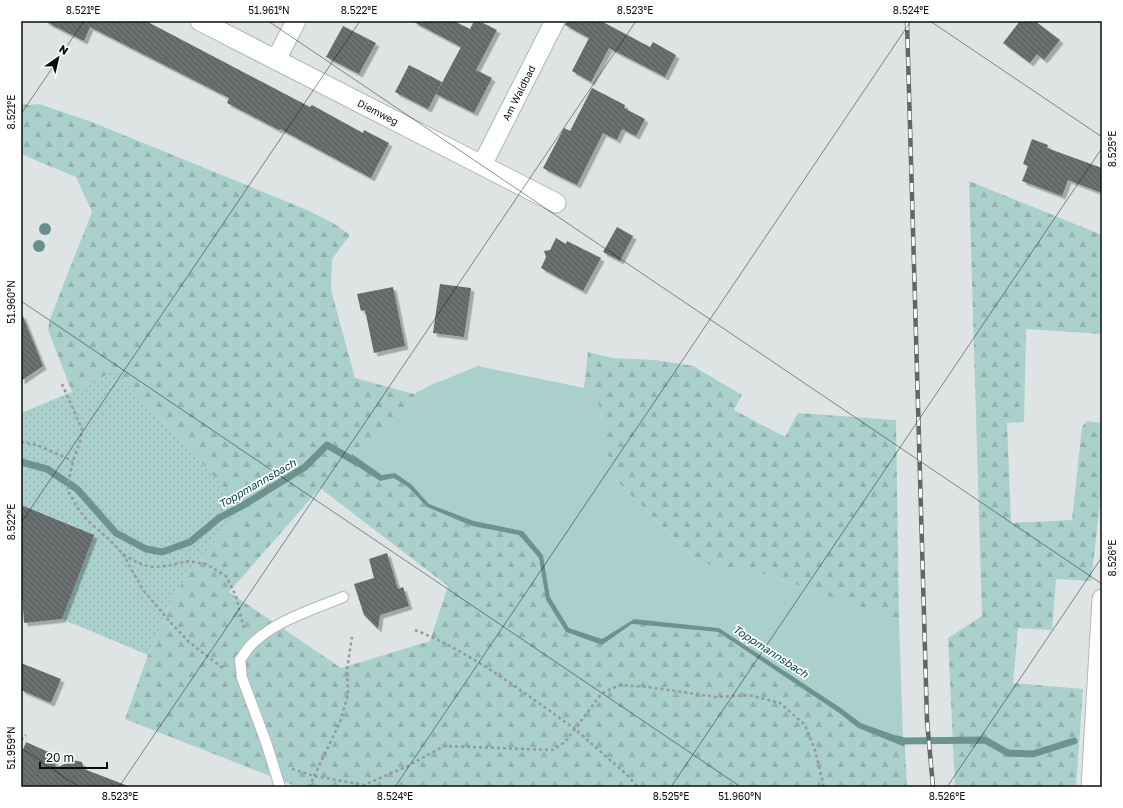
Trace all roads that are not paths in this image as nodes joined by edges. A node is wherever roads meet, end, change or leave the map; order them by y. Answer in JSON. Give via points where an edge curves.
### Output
{"nodes":[{"id":1,"x":200,"y":21,"type":"edge"},
{"id":2,"x":296,"y":21,"type":"edge"},
{"id":3,"x":555,"y":21,"type":"edge"},
{"id":4,"x":276,"y":60,"type":"junction"},
{"id":5,"x":482,"y":165,"type":"junction"},
{"id":6,"x":556,"y":203,"type":"dead end"},
{"id":7,"x":343,"y":597,"type":"dead end"},
{"id":8,"x":1102,"y":599,"type":"edge"},
{"id":9,"x":280,"y":787,"type":"edge"},
{"id":10,"x":1091,"y":787,"type":"edge"}],
"edges":[{"from":1,"to":4,"type":"street","name":"Diemweg"},
{"from":2,"to":4,"type":"street"},
{"from":3,"to":5,"type":"street","name":"Am Waldbad"},
{"from":4,"to":5,"type":"street","name":"Diemweg"},
{"from":5,"to":6,"type":"street","name":"Diemweg"},
{"from":7,"to":9,"type":"lane","via":[[267,632],[249,647],[240,660],[242,678]]},
{"from":8,"to":10,"type":"street"}]}
